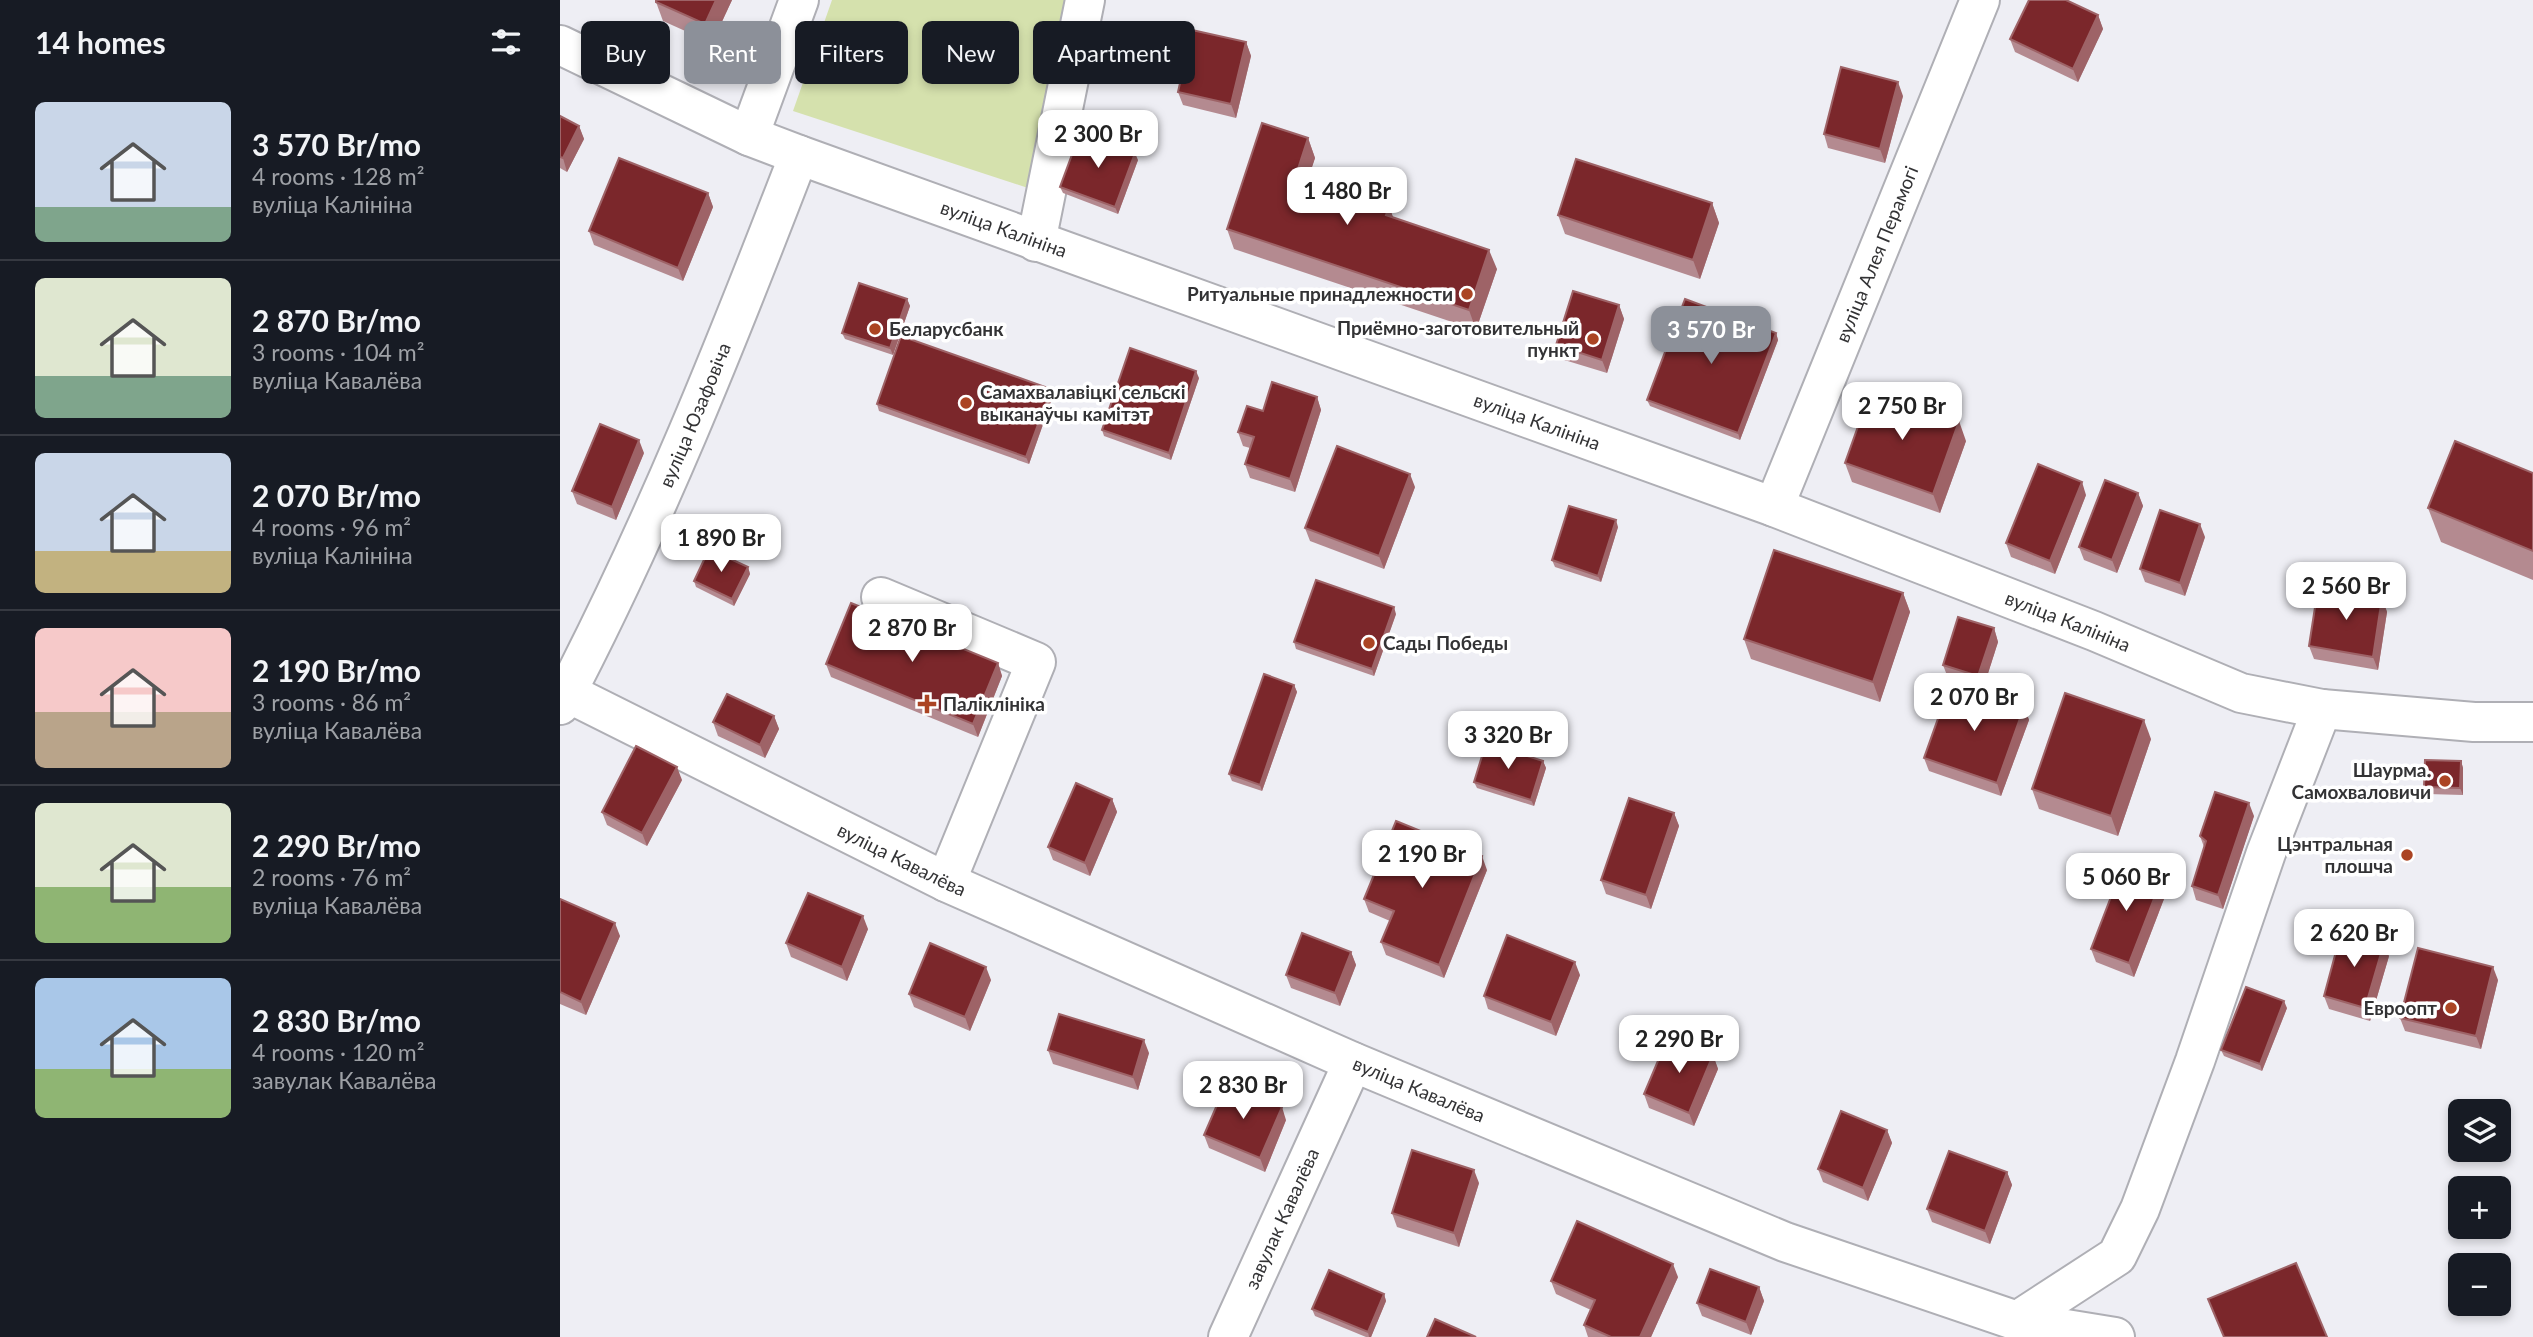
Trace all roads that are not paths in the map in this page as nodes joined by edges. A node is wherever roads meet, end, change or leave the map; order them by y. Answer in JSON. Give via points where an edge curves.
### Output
{"nodes":[{"id":1,"x":799,"y":0,"type":"edge"},
{"id":2,"x":1085,"y":0,"type":"edge"},
{"id":3,"x":1980,"y":0,"type":"edge"},
{"id":4,"x":560,"y":45,"type":"edge"},
{"id":5,"x":749,"y":136,"type":"junction"},
{"id":6,"x":799,"y":155,"type":"junction"},
{"id":7,"x":1035,"y":242,"type":"junction"},
{"id":8,"x":1774,"y":507,"type":"junction"},
{"id":9,"x":881,"y":597,"type":"dead end"},
{"id":10,"x":562,"y":695,"type":"edge"},
{"id":11,"x":2322,"y":709,"type":"junction"},
{"id":12,"x":2533,"y":722,"type":"edge"},
{"id":13,"x":946,"y":882,"type":"junction"},
{"id":14,"x":1353,"y":1062,"type":"junction"},
{"id":15,"x":2017,"y":1321,"type":"junction"},
{"id":16,"x":1228,"y":1337,"type":"edge"},
{"id":17,"x":2115,"y":1337,"type":"edge"}],
"edges":[{"from":1,"to":5,"type":"street"},
{"from":2,"to":7,"type":"street"},
{"from":3,"to":8,"type":"street","name":"вуліца Алея Перамогі"},
{"from":4,"to":5,"type":"street","name":"вуліца Калініна"},
{"from":5,"to":6,"type":"street","name":"вуліца Калініна"},
{"from":6,"to":7,"type":"street","name":"вуліца Калініна"},
{"from":6,"to":10,"type":"street","name":"вуліца Юзафовіча","via":[[720,358],[617,595]]},
{"from":7,"to":8,"type":"street","name":"вуліца Калініна"},
{"from":8,"to":11,"type":"street","name":"вуліца Калініна","via":[[2241,692]]},
{"from":9,"to":13,"type":"street","via":[[1036,663]]},
{"from":10,"to":13,"type":"street","name":"вуліца Кавалёва"},
{"from":11,"to":12,"type":"street","name":"вуліца Калініна","via":[[2474,722]]},
{"from":11,"to":15,"type":"street","via":[[2149,1184],[2117,1256]]},
{"from":13,"to":14,"type":"street","name":"вуліца Кавалёва"},
{"from":14,"to":15,"type":"street","name":"вуліца Кавалёва","via":[[1785,1242]]},
{"from":14,"to":16,"type":"street","name":"завулак Кавалёва"},
{"from":15,"to":17,"type":"street","name":"вуліца Кавалёва"}]}
